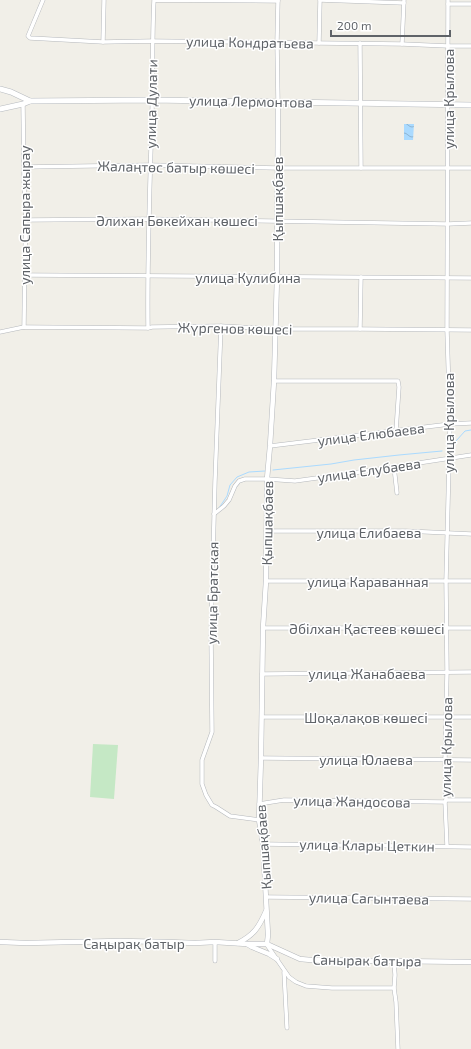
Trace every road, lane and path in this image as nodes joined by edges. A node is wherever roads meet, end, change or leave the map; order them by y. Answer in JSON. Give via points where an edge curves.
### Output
{"nodes":[{"id":1,"x":43,"y":0,"type":"edge"},
{"id":2,"x":104,"y":0,"type":"edge"},
{"id":3,"x":154,"y":0,"type":"edge"},
{"id":4,"x":278,"y":0,"type":"edge"},
{"id":5,"x":320,"y":0,"type":"edge"},
{"id":6,"x":404,"y":1,"type":"edge"},
{"id":7,"x":448,"y":2,"type":"edge"},
{"id":8,"x":471,"y":4,"type":"edge"},
{"id":9,"x":152,"y":40,"type":"junction"},
{"id":10,"x":103,"y":42,"type":"junction"},
{"id":11,"x":277,"y":42,"type":"junction"},
{"id":12,"x":319,"y":43,"type":"junction"},
{"id":13,"x":360,"y":43,"type":"junction"},
{"id":14,"x":402,"y":44,"type":"junction"},
{"id":15,"x":448,"y":46,"type":"junction"},
{"id":16,"x":471,"y":46,"type":"edge"},
{"id":17,"x":0,"y":86,"type":"edge"},
{"id":18,"x":0,"y":89,"type":"edge"},
{"id":19,"x":11,"y":92,"type":"junction"},
{"id":20,"x":30,"y":100,"type":"junction"},
{"id":21,"x":152,"y":100,"type":"junction"},
{"id":22,"x":278,"y":102,"type":"junction"},
{"id":23,"x":360,"y":103,"type":"junction"},
{"id":24,"x":23,"y":104,"type":"junction"},
{"id":25,"x":448,"y":104,"type":"junction"},
{"id":26,"x":471,"y":104,"type":"edge"},
{"id":27,"x":0,"y":109,"type":"edge"},
{"id":28,"x":150,"y":165,"type":"junction"},
{"id":29,"x":25,"y":167,"type":"junction"},
{"id":30,"x":277,"y":168,"type":"junction"},
{"id":31,"x":360,"y":168,"type":"junction"},
{"id":32,"x":448,"y":168,"type":"junction"},
{"id":33,"x":471,"y":168,"type":"edge"},
{"id":34,"x":149,"y":219,"type":"junction"},
{"id":35,"x":26,"y":220,"type":"junction"},
{"id":36,"x":277,"y":220,"type":"junction"},
{"id":37,"x":471,"y":223,"type":"edge"},
{"id":38,"x":448,"y":224,"type":"junction"},
{"id":39,"x":25,"y":275,"type":"junction"},
{"id":40,"x":148,"y":277,"type":"junction"},
{"id":41,"x":277,"y":277,"type":"junction"},
{"id":42,"x":361,"y":277,"type":"junction"},
{"id":43,"x":448,"y":278,"type":"junction"},
{"id":44,"x":471,"y":278,"type":"edge"},
{"id":45,"x":221,"y":326,"type":"junction"},
{"id":46,"x":24,"y":327,"type":"junction"},
{"id":47,"x":148,"y":328,"type":"junction"},
{"id":48,"x":275,"y":329,"type":"junction"},
{"id":49,"x":360,"y":329,"type":"junction"},
{"id":50,"x":448,"y":330,"type":"junction"},
{"id":51,"x":471,"y":330,"type":"edge"},
{"id":52,"x":0,"y":332,"type":"edge"},
{"id":53,"x":274,"y":382,"type":"junction"},
{"id":54,"x":471,"y":423,"type":"edge"},
{"id":55,"x":450,"y":424,"type":"junction"},
{"id":56,"x":396,"y":431,"type":"junction"},
{"id":57,"x":270,"y":446,"type":"junction"},
{"id":58,"x":471,"y":455,"type":"edge"},
{"id":59,"x":449,"y":458,"type":"junction"},
{"id":60,"x":394,"y":466,"type":"junction"},
{"id":61,"x":267,"y":479,"type":"junction"},
{"id":62,"x":397,"y":493,"type":"dead end"},
{"id":63,"x":214,"y":514,"type":"junction"},
{"id":64,"x":266,"y":531,"type":"junction"},
{"id":65,"x":448,"y":534,"type":"junction"},
{"id":66,"x":471,"y":534,"type":"edge"},
{"id":67,"x":266,"y":581,"type":"junction"},
{"id":68,"x":471,"y":581,"type":"edge"},
{"id":69,"x":446,"y":582,"type":"junction"},
{"id":70,"x":263,"y":628,"type":"junction"},
{"id":71,"x":446,"y":628,"type":"junction"},
{"id":72,"x":471,"y":628,"type":"edge"},
{"id":73,"x":447,"y":672,"type":"junction"},
{"id":74,"x":471,"y":672,"type":"edge"},
{"id":75,"x":262,"y":674,"type":"junction"},
{"id":76,"x":262,"y":717,"type":"junction"},
{"id":77,"x":446,"y":717,"type":"junction"},
{"id":78,"x":471,"y":717,"type":"edge"},
{"id":79,"x":261,"y":758,"type":"junction"},
{"id":80,"x":445,"y":760,"type":"junction"},
{"id":81,"x":471,"y":760,"type":"edge"},
{"id":82,"x":471,"y":800,"type":"edge"},
{"id":83,"x":445,"y":801,"type":"junction"},
{"id":84,"x":259,"y":804,"type":"junction"},
{"id":85,"x":259,"y":820,"type":"junction"},
{"id":86,"x":263,"y":844,"type":"junction"},
{"id":87,"x":447,"y":846,"type":"junction"},
{"id":88,"x":471,"y":847,"type":"edge"},
{"id":89,"x":266,"y":897,"type":"junction"},
{"id":90,"x":471,"y":899,"type":"edge"},
{"id":91,"x":267,"y":909,"type":"junction"},
{"id":92,"x":0,"y":942,"type":"edge"},
{"id":93,"x":215,"y":942,"type":"junction"},
{"id":94,"x":236,"y":943,"type":"junction"},
{"id":95,"x":247,"y":944,"type":"junction"},
{"id":96,"x":267,"y":944,"type":"junction"},
{"id":97,"x":276,"y":959,"type":"junction"},
{"id":98,"x":215,"y":961,"type":"dead end"},
{"id":99,"x":394,"y":961,"type":"junction"},
{"id":100,"x":471,"y":962,"type":"edge"},
{"id":101,"x":284,"y":971,"type":"junction"},
{"id":102,"x":394,"y":988,"type":"junction"},
{"id":103,"x":287,"y":1028,"type":"dead end"},
{"id":104,"x":398,"y":1049,"type":"edge"}],
"edges":[{"from":1,"to":10,"type":"street","name":"улица Кондратьева","via":[[30,30],[30,38]]},
{"from":2,"to":10,"type":"street"},
{"from":3,"to":4,"type":"street"},
{"from":3,"to":9,"type":"street","name":"улица Дулати"},
{"from":4,"to":11,"type":"street"},
{"from":5,"to":6,"type":"street"},
{"from":5,"to":12,"type":"street"},
{"from":6,"to":14,"type":"street"},
{"from":7,"to":8,"type":"street"},
{"from":7,"to":15,"type":"street","name":"улица Крылова"},
{"from":9,"to":10,"type":"street","name":"улица Кондратьева"},
{"from":9,"to":11,"type":"street","name":"улица Кондратьева"},
{"from":9,"to":21,"type":"street","name":"улица Дулати"},
{"from":11,"to":12,"type":"street","name":"улица Кондратьева"},
{"from":11,"to":22,"type":"street"},
{"from":12,"to":13,"type":"street","name":"улица Кондратьева"},
{"from":13,"to":14,"type":"street","name":"улица Кондратьева"},
{"from":13,"to":23,"type":"street"},
{"from":14,"to":15,"type":"street","name":"улица Кондратьева"},
{"from":15,"to":16,"type":"street","name":"улица Кондратьева"},
{"from":15,"to":25,"type":"street","name":"улица Крылова"},
{"from":17,"to":19,"type":"main road"},
{"from":18,"to":19,"type":"main road"},
{"from":19,"to":20,"type":"main road"},
{"from":20,"to":21,"type":"main road","name":"улица Лермонтова"},
{"from":20,"to":24,"type":"main road"},
{"from":21,"to":22,"type":"main road","name":"улица Лермонтова"},
{"from":21,"to":28,"type":"street","name":"улица Дулати"},
{"from":22,"to":23,"type":"main road","name":"улица Лермонтова"},
{"from":22,"to":30,"type":"street","name":"Қыпшақбаев"},
{"from":23,"to":25,"type":"main road","name":"улица Лермонтова"},
{"from":23,"to":31,"type":"street"},
{"from":24,"to":27,"type":"main road"},
{"from":24,"to":29,"type":"street","name":"улица Сапыра жырау"},
{"from":25,"to":26,"type":"main road","name":"улица Лермонтова"},
{"from":25,"to":32,"type":"street","name":"улица Крылова"},
{"from":28,"to":29,"type":"street","name":"Жалаңтөс батыр көшесі"},
{"from":28,"to":30,"type":"street","name":"Жалаңтөс батыр көшесі"},
{"from":28,"to":34,"type":"street","name":"улица Дулати"},
{"from":29,"to":35,"type":"street","name":"улица Сапыра жырау"},
{"from":30,"to":31,"type":"street","name":"Жалаңтөс батыр көшесі"},
{"from":30,"to":36,"type":"street","name":"Қыпшақбаев"},
{"from":31,"to":32,"type":"street","name":"Жалаңтөс батыр көшесі"},
{"from":32,"to":33,"type":"street","name":"Жалаңтөс батыр көшесі"},
{"from":32,"to":38,"type":"street","name":"улица Крылова"},
{"from":34,"to":35,"type":"street","name":"Әлихан Бөкейхан көшесі"},
{"from":34,"to":36,"type":"street","name":"Әлихан Бөкейхан көшесі"},
{"from":34,"to":40,"type":"street","name":"улица Дулати"},
{"from":35,"to":39,"type":"street","name":"улица Сапыра жырау"},
{"from":36,"to":38,"type":"street","name":"Әлихан Бөкейхан көшесі"},
{"from":36,"to":41,"type":"street","name":"Қыпшақбаев"},
{"from":37,"to":38,"type":"street","name":"Әлихан Бөкейхан көшесі"},
{"from":38,"to":43,"type":"street","name":"улица Крылова"},
{"from":39,"to":40,"type":"street","name":"улица Кулибина"},
{"from":39,"to":46,"type":"street","name":"улица Сапыра жырау"},
{"from":40,"to":41,"type":"street","name":"улица Кулибина"},
{"from":40,"to":47,"type":"street","name":"улица Дулати"},
{"from":41,"to":42,"type":"street","name":"улица Кулибина"},
{"from":41,"to":48,"type":"street","name":"Қыпшақбаев"},
{"from":42,"to":43,"type":"street","name":"улица Кулибина"},
{"from":42,"to":49,"type":"street"},
{"from":43,"to":44,"type":"street","name":"улица Кулибина"},
{"from":43,"to":50,"type":"street","name":"улица Крылова"},
{"from":45,"to":47,"type":"street","name":"Жүргенов көшесі"},
{"from":45,"to":48,"type":"street","name":"Жүргенов көшесі"},
{"from":45,"to":63,"type":"street","name":"улица Братская"},
{"from":46,"to":47,"type":"street","name":"Жүргенов көшесі"},
{"from":46,"to":52,"type":"street","name":"Жүргенов көшесі"},
{"from":48,"to":49,"type":"street","name":"Жүргенов көшесі"},
{"from":48,"to":53,"type":"street","name":"Қыпшақбаев"},
{"from":49,"to":50,"type":"street","name":"Жүргенов көшесі"},
{"from":50,"to":51,"type":"street","name":"Жүргенов көшесі"},
{"from":50,"to":55,"type":"street","name":"улица Крылова"},
{"from":53,"to":56,"type":"street","via":[[398,381]]},
{"from":53,"to":57,"type":"street","name":"Қыпшақбаев"},
{"from":54,"to":55,"type":"street","name":"улица Елюбаева"},
{"from":55,"to":56,"type":"street","name":"улица Елюбаева"},
{"from":55,"to":59,"type":"street","name":"улица Крылова"},
{"from":56,"to":57,"type":"street","name":"улица Елюбаева"},
{"from":57,"to":61,"type":"street","name":"Қыпшақбаев"},
{"from":58,"to":59,"type":"street","name":"улица Елубаева"},
{"from":59,"to":60,"type":"street","name":"улица Елубаева"},
{"from":59,"to":65,"type":"street","name":"улица Крылова"},
{"from":60,"to":61,"type":"street","name":"улица Елубаева","via":[[295,481]]},
{"from":60,"to":62,"type":"street"},
{"from":61,"to":63,"type":"street","name":"улица Елубаева","via":[[239,481],[229,500]]},
{"from":61,"to":64,"type":"street","name":"Қыпшақбаев"},
{"from":63,"to":85,"type":"street","name":"улица Братская","via":[[212,732],[202,760],[202,784],[212,804],[230,816]]},
{"from":64,"to":65,"type":"street","name":"улица Елибаева","via":[[406,531]]},
{"from":64,"to":67,"type":"street","name":"Қыпшақбаев"},
{"from":65,"to":66,"type":"street","name":"улица Елибаева"},
{"from":65,"to":69,"type":"street","name":"улица Крылова"},
{"from":67,"to":69,"type":"street","name":"улица Караванная"},
{"from":67,"to":70,"type":"street","name":"Қыпшақбаев"},
{"from":68,"to":69,"type":"street","name":"улица Караванная"},
{"from":69,"to":71,"type":"street","name":"улица Крылова"},
{"from":70,"to":71,"type":"street","name":"Әбілхан Қастеев көшесі"},
{"from":70,"to":75,"type":"street","name":"Қыпшақбаев"},
{"from":71,"to":72,"type":"street","name":"Әбілхан Қастеев көшесі"},
{"from":71,"to":73,"type":"street","name":"улица Крылова"},
{"from":73,"to":74,"type":"street","name":"улица Жанабаева"},
{"from":73,"to":75,"type":"street","name":"улица Жанабаева"},
{"from":73,"to":77,"type":"street","name":"улица Крылова"},
{"from":75,"to":76,"type":"street","name":"Қыпшақбаев"},
{"from":76,"to":77,"type":"street","name":"Шоқалақов көшесі"},
{"from":76,"to":79,"type":"street","name":"Қыпшақбаев"},
{"from":77,"to":78,"type":"street","name":"Шоқалақов көшесі"},
{"from":77,"to":80,"type":"street","name":"улица Крылова"},
{"from":79,"to":80,"type":"street","name":"улица Юлаева"},
{"from":79,"to":84,"type":"street","name":"Қыпшақбаев"},
{"from":80,"to":81,"type":"street","name":"улица Юлаева"},
{"from":80,"to":83,"type":"street","name":"улица Крылова"},
{"from":82,"to":83,"type":"street","name":"улица Жандосова"},
{"from":83,"to":84,"type":"street","name":"улица Жандосова","via":[[284,800]]},
{"from":83,"to":87,"type":"street","name":"улица Крылова"},
{"from":84,"to":85,"type":"street","name":"Қыпшақбаев"},
{"from":85,"to":86,"type":"street","name":"Қыпшақбаев"},
{"from":86,"to":87,"type":"street","name":"улица Клары Цеткин"},
{"from":86,"to":89,"type":"street","name":"Қыпшақбаев"},
{"from":87,"to":88,"type":"street","name":"улица Клары Цеткин"},
{"from":89,"to":90,"type":"street","name":"улица Сагынтаева"},
{"from":89,"to":91,"type":"street","name":"Қыпшақбаев"},
{"from":91,"to":94,"type":"street","via":[[256,930]]},
{"from":91,"to":96,"type":"street","name":"Қыпшақбаев"},
{"from":92,"to":93,"type":"street","name":"Саңырақ батыр"},
{"from":93,"to":94,"type":"street","name":"Саңырақ батыр"},
{"from":93,"to":98,"type":"street"},
{"from":94,"to":95,"type":"street","name":"Саңырақ батыр"},
{"from":95,"to":96,"type":"street","name":"Саңырақ батыр"},
{"from":95,"to":97,"type":"street"},
{"from":96,"to":97,"type":"street"},
{"from":96,"to":99,"type":"street","name":"Санырак батыра","via":[[300,959]]},
{"from":97,"to":101,"type":"street"},
{"from":99,"to":100,"type":"street","name":"Санырак батыра"},
{"from":99,"to":102,"type":"street"},
{"from":101,"to":102,"type":"street","via":[[296,982],[306,986]]},
{"from":101,"to":103,"type":"street"},
{"from":102,"to":104,"type":"street"}]}
